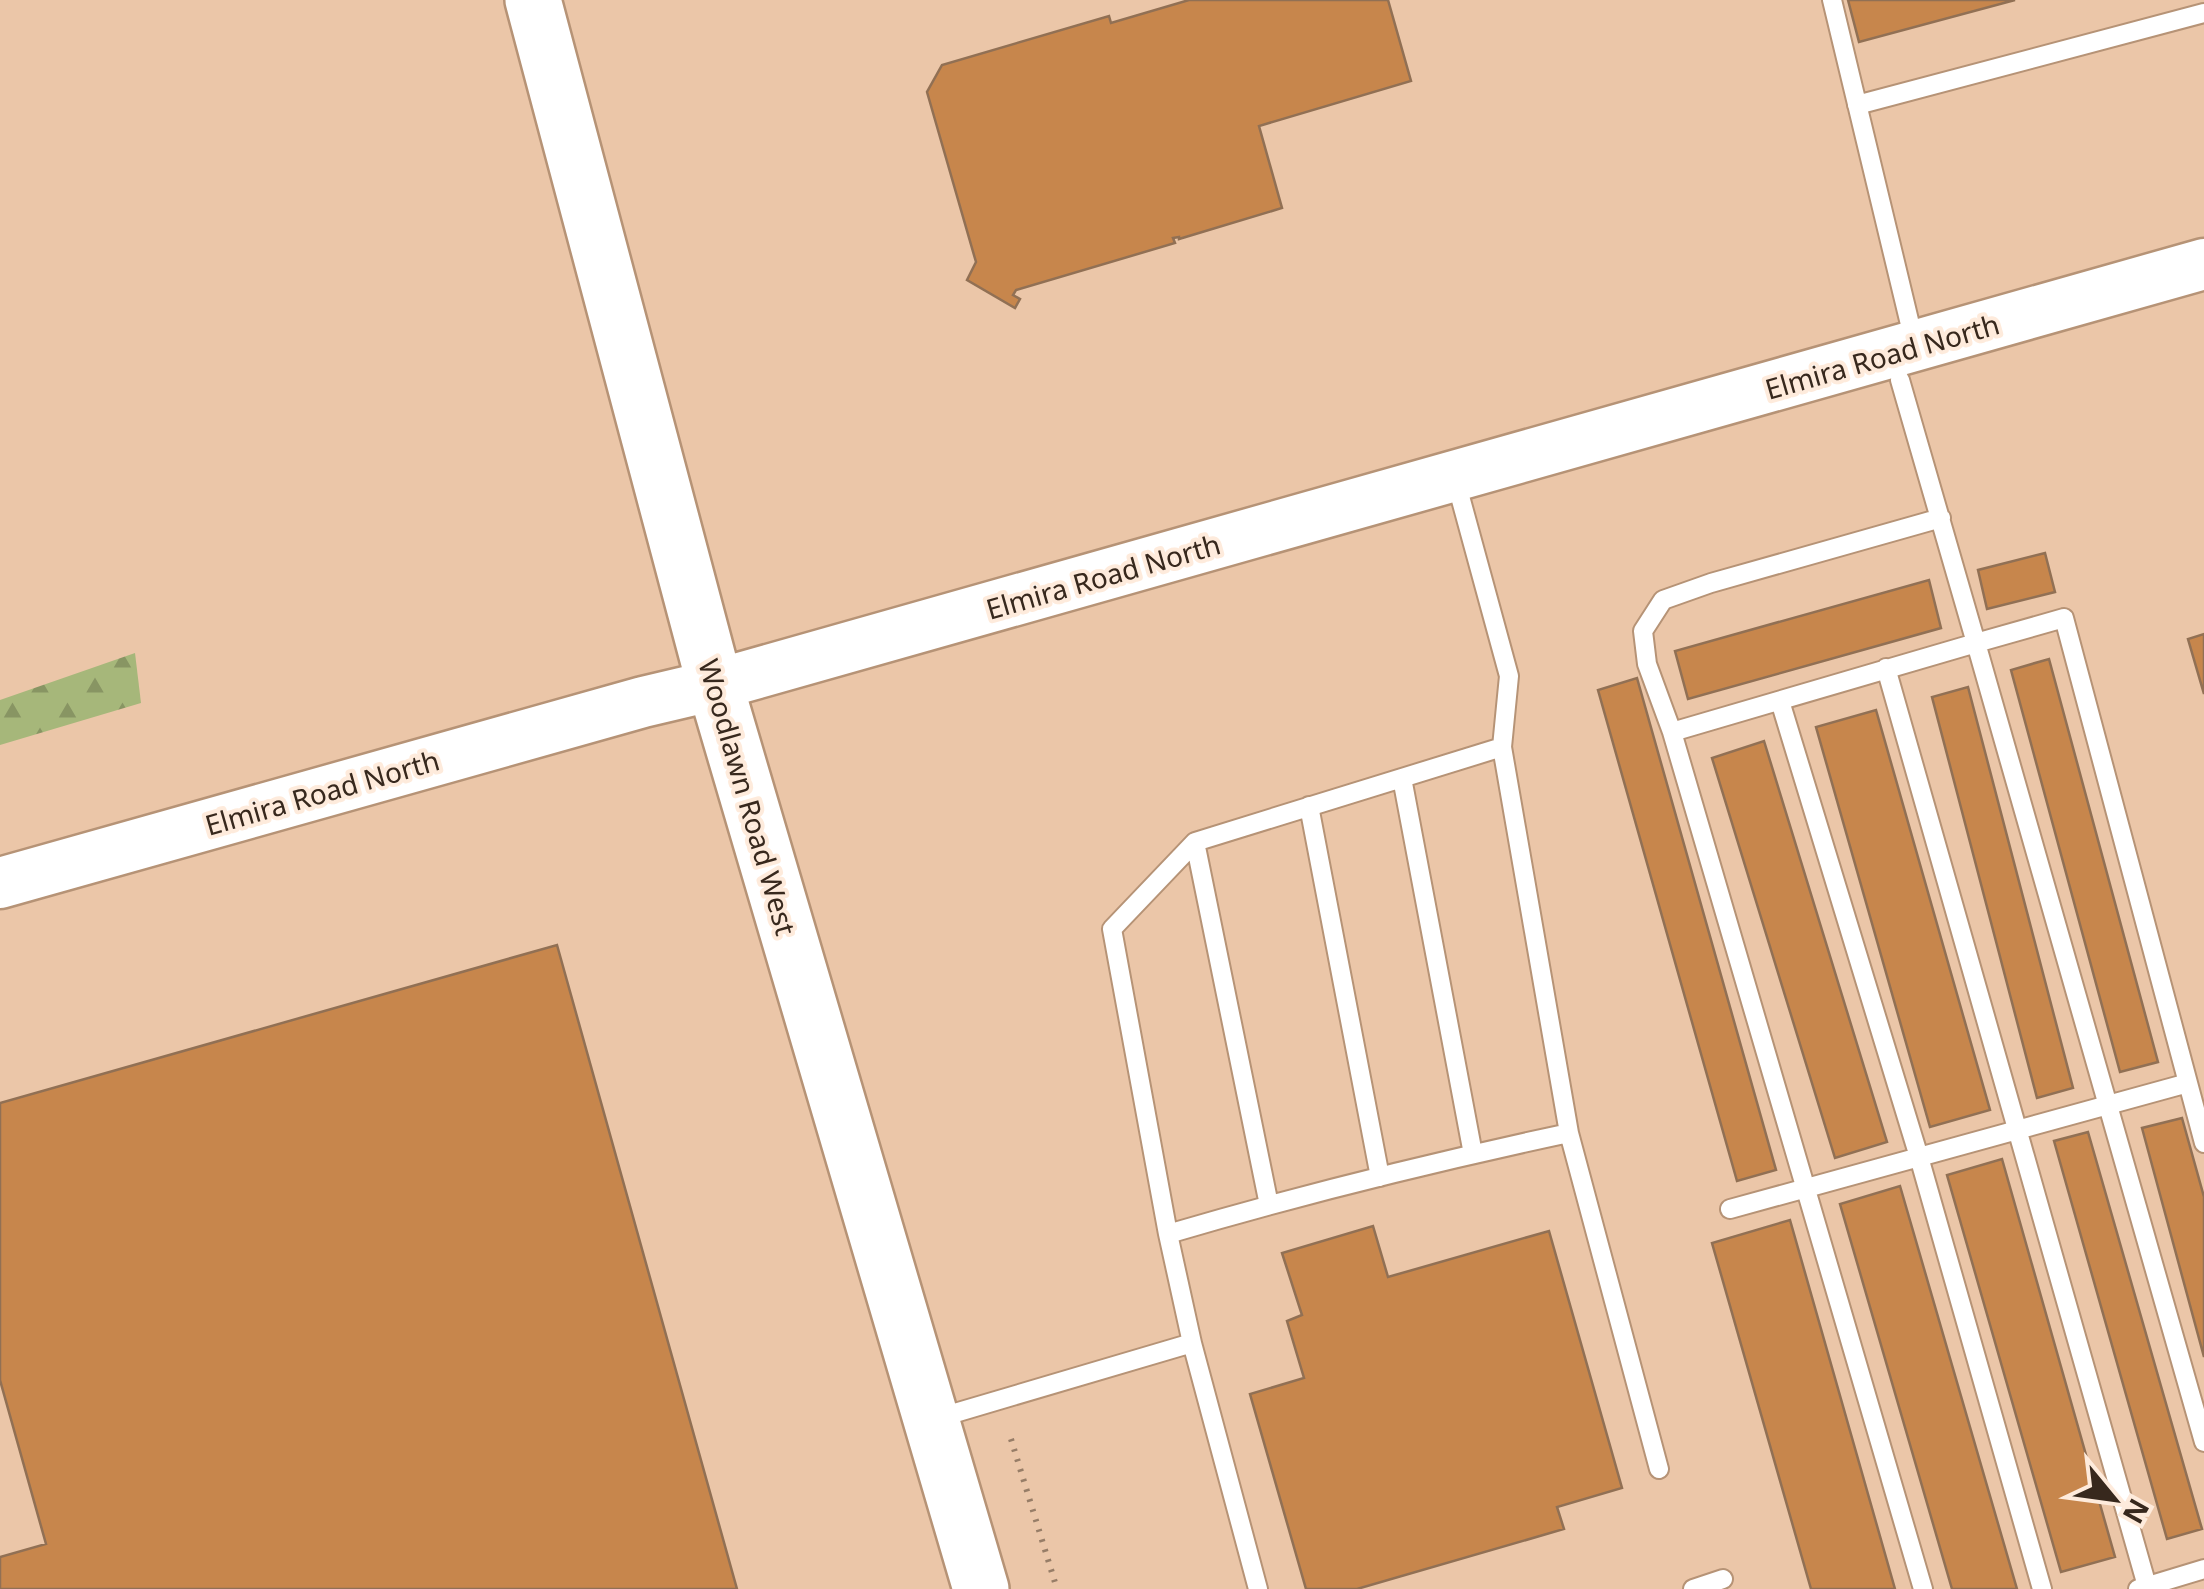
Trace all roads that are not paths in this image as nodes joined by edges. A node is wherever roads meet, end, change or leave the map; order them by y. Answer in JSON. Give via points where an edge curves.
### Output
{"nodes":[{"id":1,"x":534,"y":0,"type":"edge"},
{"id":2,"x":1832,"y":0,"type":"edge"},
{"id":3,"x":2183,"y":9,"type":"edge"},
{"id":4,"x":2204,"y":13,"type":"edge"},
{"id":5,"x":1857,"y":105,"type":"junction"},
{"id":6,"x":2204,"y":264,"type":"edge"},
{"id":7,"x":1908,"y":363,"type":"junction"},
{"id":8,"x":1455,"y":477,"type":"junction"},
{"id":9,"x":1941,"y":518,"type":"junction"},
{"id":10,"x":1976,"y":644,"type":"junction"},
{"id":11,"x":1886,"y":668,"type":"junction"},
{"id":12,"x":715,"y":685,"type":"junction"},
{"id":13,"x":1780,"y":701,"type":"junction"},
{"id":14,"x":1672,"y":732,"type":"junction"},
{"id":15,"x":1502,"y":748,"type":"junction"},
{"id":16,"x":1402,"y":778,"type":"junction"},
{"id":17,"x":1309,"y":806,"type":"junction"},
{"id":18,"x":1195,"y":842,"type":"junction"},
{"id":19,"x":0,"y":883,"type":"edge"},
{"id":20,"x":2188,"y":1083,"type":"junction"},
{"id":21,"x":2108,"y":1104,"type":"junction"},
{"id":22,"x":2018,"y":1130,"type":"junction"},
{"id":23,"x":1569,"y":1133,"type":"junction"},
{"id":24,"x":2204,"y":1143,"type":"edge"},
{"id":25,"x":1473,"y":1154,"type":"junction"},
{"id":26,"x":1919,"y":1157,"type":"junction"},
{"id":27,"x":1380,"y":1177,"type":"junction"},
{"id":28,"x":1806,"y":1188,"type":"junction"},
{"id":29,"x":1269,"y":1204,"type":"junction"},
{"id":30,"x":1730,"y":1210,"type":"dead end"},
{"id":31,"x":1168,"y":1234,"type":"junction"},
{"id":32,"x":1192,"y":1343,"type":"junction"},
{"id":33,"x":932,"y":1420,"type":"junction"},
{"id":34,"x":2204,"y":1442,"type":"edge"},
{"id":35,"x":1659,"y":1468,"type":"dead end"},
{"id":36,"x":2204,"y":1569,"type":"edge"},
{"id":37,"x":1723,"y":1579,"type":"dead end"},
{"id":38,"x":2142,"y":1588,"type":"edge"},
{"id":39,"x":982,"y":1589,"type":"edge"},
{"id":40,"x":1258,"y":1589,"type":"edge"},
{"id":41,"x":1692,"y":1589,"type":"edge"},
{"id":42,"x":1923,"y":1589,"type":"edge"},
{"id":43,"x":2042,"y":1589,"type":"edge"}],
"edges":[{"from":1,"to":12,"type":"main road","name":"Woodlawn Road West"},
{"from":2,"to":5,"type":"lane"},
{"from":3,"to":4,"type":"lane"},
{"from":3,"to":5,"type":"lane"},
{"from":5,"to":7,"type":"lane"},
{"from":6,"to":7,"type":"main road","name":"Elmira Road North"},
{"from":7,"to":8,"type":"main road","name":"Elmira Road North"},
{"from":7,"to":9,"type":"lane"},
{"from":8,"to":12,"type":"main road","name":"Elmira Road North"},
{"from":8,"to":15,"type":"lane","via":[[1509,676]]},
{"from":9,"to":10,"type":"lane"},
{"from":9,"to":14,"type":"lane","via":[[1664,600],[1643,631]]},
{"from":10,"to":11,"type":"lane"},
{"from":10,"to":20,"type":"lane","via":[[2064,618]]},
{"from":10,"to":21,"type":"lane"},
{"from":11,"to":13,"type":"lane"},
{"from":11,"to":22,"type":"lane"},
{"from":12,"to":19,"type":"main road","name":"Elmira Road North"},
{"from":12,"to":33,"type":"main road","name":"Woodlawn Road West"},
{"from":13,"to":14,"type":"lane"},
{"from":13,"to":26,"type":"lane"},
{"from":14,"to":28,"type":"lane"},
{"from":15,"to":16,"type":"lane"},
{"from":15,"to":23,"type":"lane"},
{"from":16,"to":17,"type":"lane"},
{"from":16,"to":25,"type":"lane"},
{"from":17,"to":18,"type":"lane"},
{"from":17,"to":27,"type":"lane"},
{"from":18,"to":29,"type":"lane"},
{"from":18,"to":31,"type":"lane","via":[[1112,929]]},
{"from":20,"to":21,"type":"lane"},
{"from":20,"to":24,"type":"lane"},
{"from":21,"to":22,"type":"lane"},
{"from":21,"to":34,"type":"lane"},
{"from":22,"to":26,"type":"lane"},
{"from":22,"to":38,"type":"lane"},
{"from":23,"to":25,"type":"lane"},
{"from":23,"to":35,"type":"lane"},
{"from":25,"to":27,"type":"lane"},
{"from":26,"to":28,"type":"lane"},
{"from":26,"to":43,"type":"lane"},
{"from":27,"to":29,"type":"lane"},
{"from":28,"to":30,"type":"lane"},
{"from":28,"to":42,"type":"lane"},
{"from":29,"to":31,"type":"lane"},
{"from":31,"to":32,"type":"lane"},
{"from":32,"to":33,"type":"lane"},
{"from":32,"to":40,"type":"lane"},
{"from":33,"to":39,"type":"main road","name":"Woodlawn Road West"},
{"from":36,"to":38,"type":"lane"},
{"from":37,"to":41,"type":"lane"}]}
